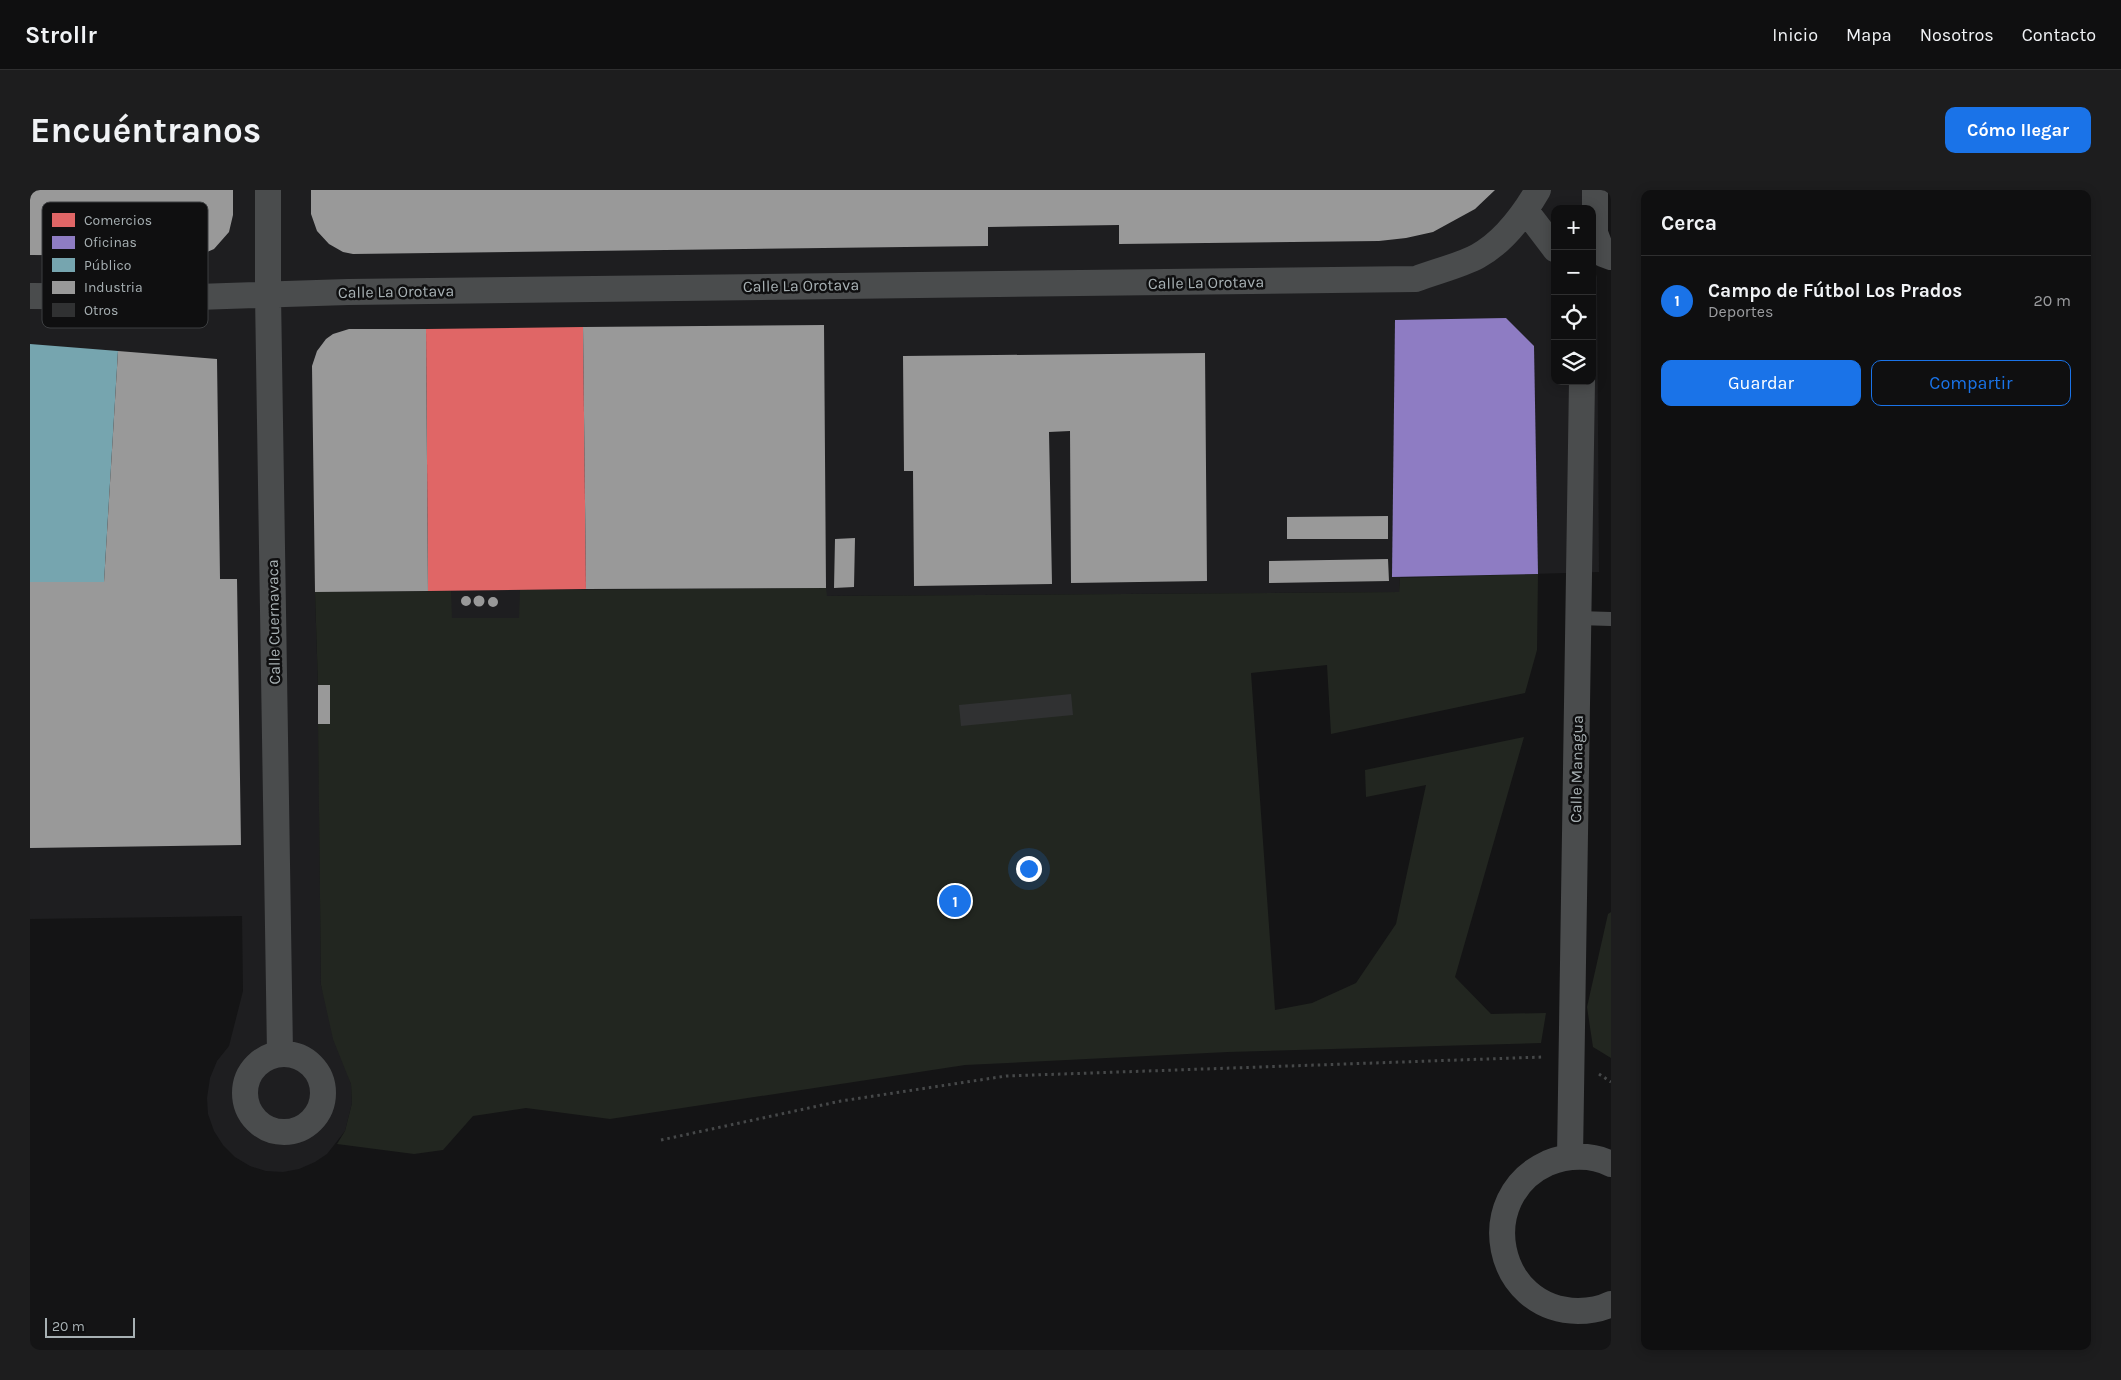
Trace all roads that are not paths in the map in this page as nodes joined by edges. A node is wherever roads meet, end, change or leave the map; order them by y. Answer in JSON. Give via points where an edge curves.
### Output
{"nodes":[{"id":1,"x":268,"y":190,"type":"edge"},
{"id":2,"x":1595,"y":190,"type":"edge"},
{"id":3,"x":1532,"y":200,"type":"edge"},
{"id":4,"x":1551,"y":240,"type":"edge"},
{"id":5,"x":1607,"y":255,"type":"edge"},
{"id":6,"x":268,"y":295,"type":"junction"},
{"id":7,"x":208,"y":297,"type":"edge"},
{"id":8,"x":1582,"y":385,"type":"edge"},
{"id":9,"x":1578,"y":618,"type":"junction"},
{"id":10,"x":1611,"y":619,"type":"edge"},
{"id":11,"x":280,"y":1054,"type":"dead end"},
{"id":12,"x":1570,"y":1157,"type":"junction"},
{"id":13,"x":1611,"y":1164,"type":"edge"},
{"id":14,"x":1610,"y":1306,"type":"edge"}],
"edges":[{"from":1,"to":6,"type":"street","name":"Calle Cuernavaca"},
{"from":2,"to":5,"type":"street","via":[[1595,233]]},
{"from":3,"to":4,"type":"street"},
{"from":3,"to":6,"type":"street","name":"Calle La Orotava","via":[[1504,234],[1478,256],[1416,279],[357,291]]},
{"from":6,"to":7,"type":"street","name":"Calle La Orotava"},
{"from":6,"to":11,"type":"street","name":"Calle Cuernavaca"},
{"from":8,"to":9,"type":"street","name":"Calle Managua"},
{"from":9,"to":10,"type":"lane"},
{"from":9,"to":12,"type":"street","name":"Calle Managua"},
{"from":12,"to":13,"type":"street","via":[[1591,1158]]},
{"from":12,"to":14,"type":"street","via":[[1538,1168],[1512,1195],[1505,1212],[1503,1249],[1508,1267],[1533,1297],[1569,1311]]}]}
